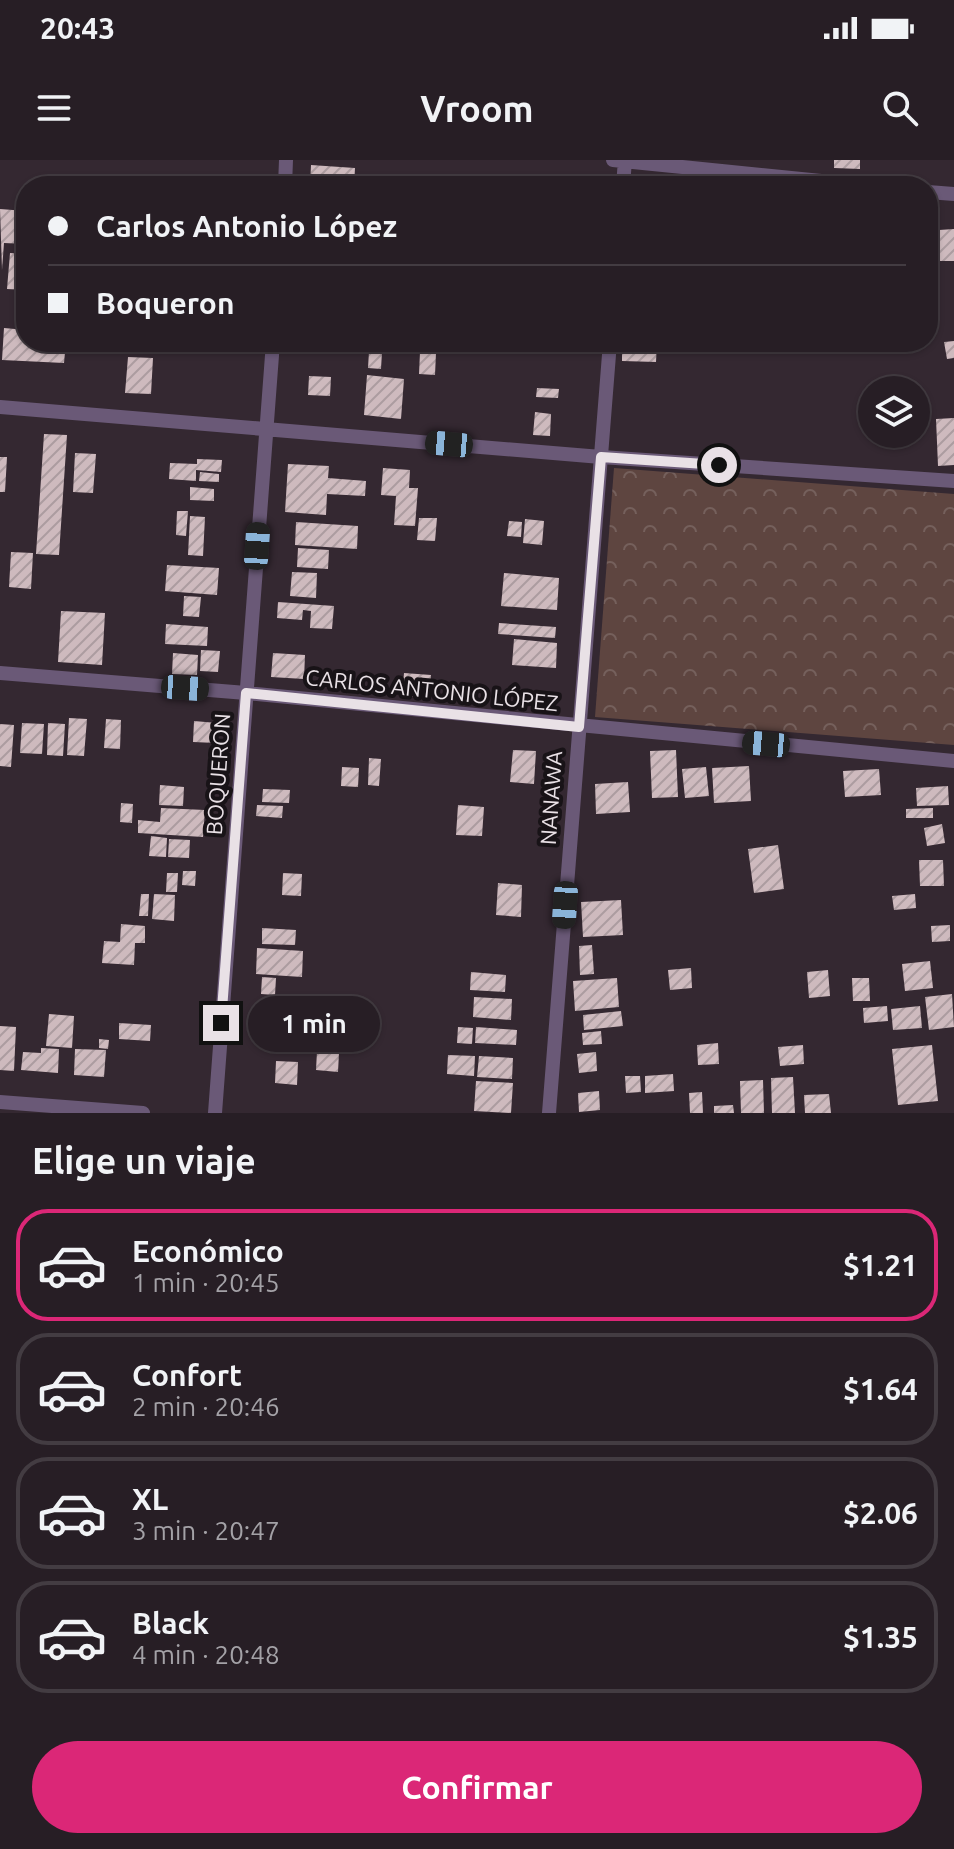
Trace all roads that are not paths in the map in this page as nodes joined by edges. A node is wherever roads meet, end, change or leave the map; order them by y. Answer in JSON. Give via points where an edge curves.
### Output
{"nodes":[{"id":1,"x":613,"y":160,"type":"edge"},
{"id":2,"x":625,"y":160,"type":"edge"},
{"id":3,"x":776,"y":176,"type":"edge"},
{"id":4,"x":272,"y":352,"type":"edge"},
{"id":5,"x":609,"y":352,"type":"edge"},
{"id":6,"x":0,"y":407,"type":"edge"},
{"id":7,"x":266,"y":429,"type":"junction"},
{"id":8,"x":601,"y":457,"type":"junction"},
{"id":9,"x":954,"y":481,"type":"edge"},
{"id":10,"x":0,"y":673,"type":"edge"},
{"id":11,"x":246,"y":693,"type":"junction"},
{"id":12,"x":579,"y":727,"type":"junction"},
{"id":13,"x":954,"y":761,"type":"edge"},
{"id":14,"x":0,"y":1102,"type":"edge"},
{"id":15,"x":143,"y":1113,"type":"edge"},
{"id":16,"x":215,"y":1113,"type":"edge"},
{"id":17,"x":549,"y":1113,"type":"edge"}],
"edges":[{"from":1,"to":2,"type":"street"},
{"from":2,"to":3,"type":"street"},
{"from":4,"to":7,"type":"street","name":"BOQUERON"},
{"from":5,"to":8,"type":"street","name":"NANAWA"},
{"from":6,"to":7,"type":"street"},
{"from":7,"to":8,"type":"street"},
{"from":7,"to":11,"type":"street","name":"BOQUERON"},
{"from":8,"to":9,"type":"street"},
{"from":8,"to":12,"type":"street","name":"NANAWA"},
{"from":10,"to":11,"type":"street","name":"CARLOS ANTONIO LÓPEZ"},
{"from":11,"to":12,"type":"street","name":"CARLOS ANTONIO LÓPEZ"},
{"from":11,"to":16,"type":"street","name":"BOQUERON"},
{"from":12,"to":13,"type":"street","name":"CARLOS ANTONIO LÓPEZ"},
{"from":12,"to":17,"type":"street","name":"NANAWA"},
{"from":14,"to":15,"type":"street"}]}
